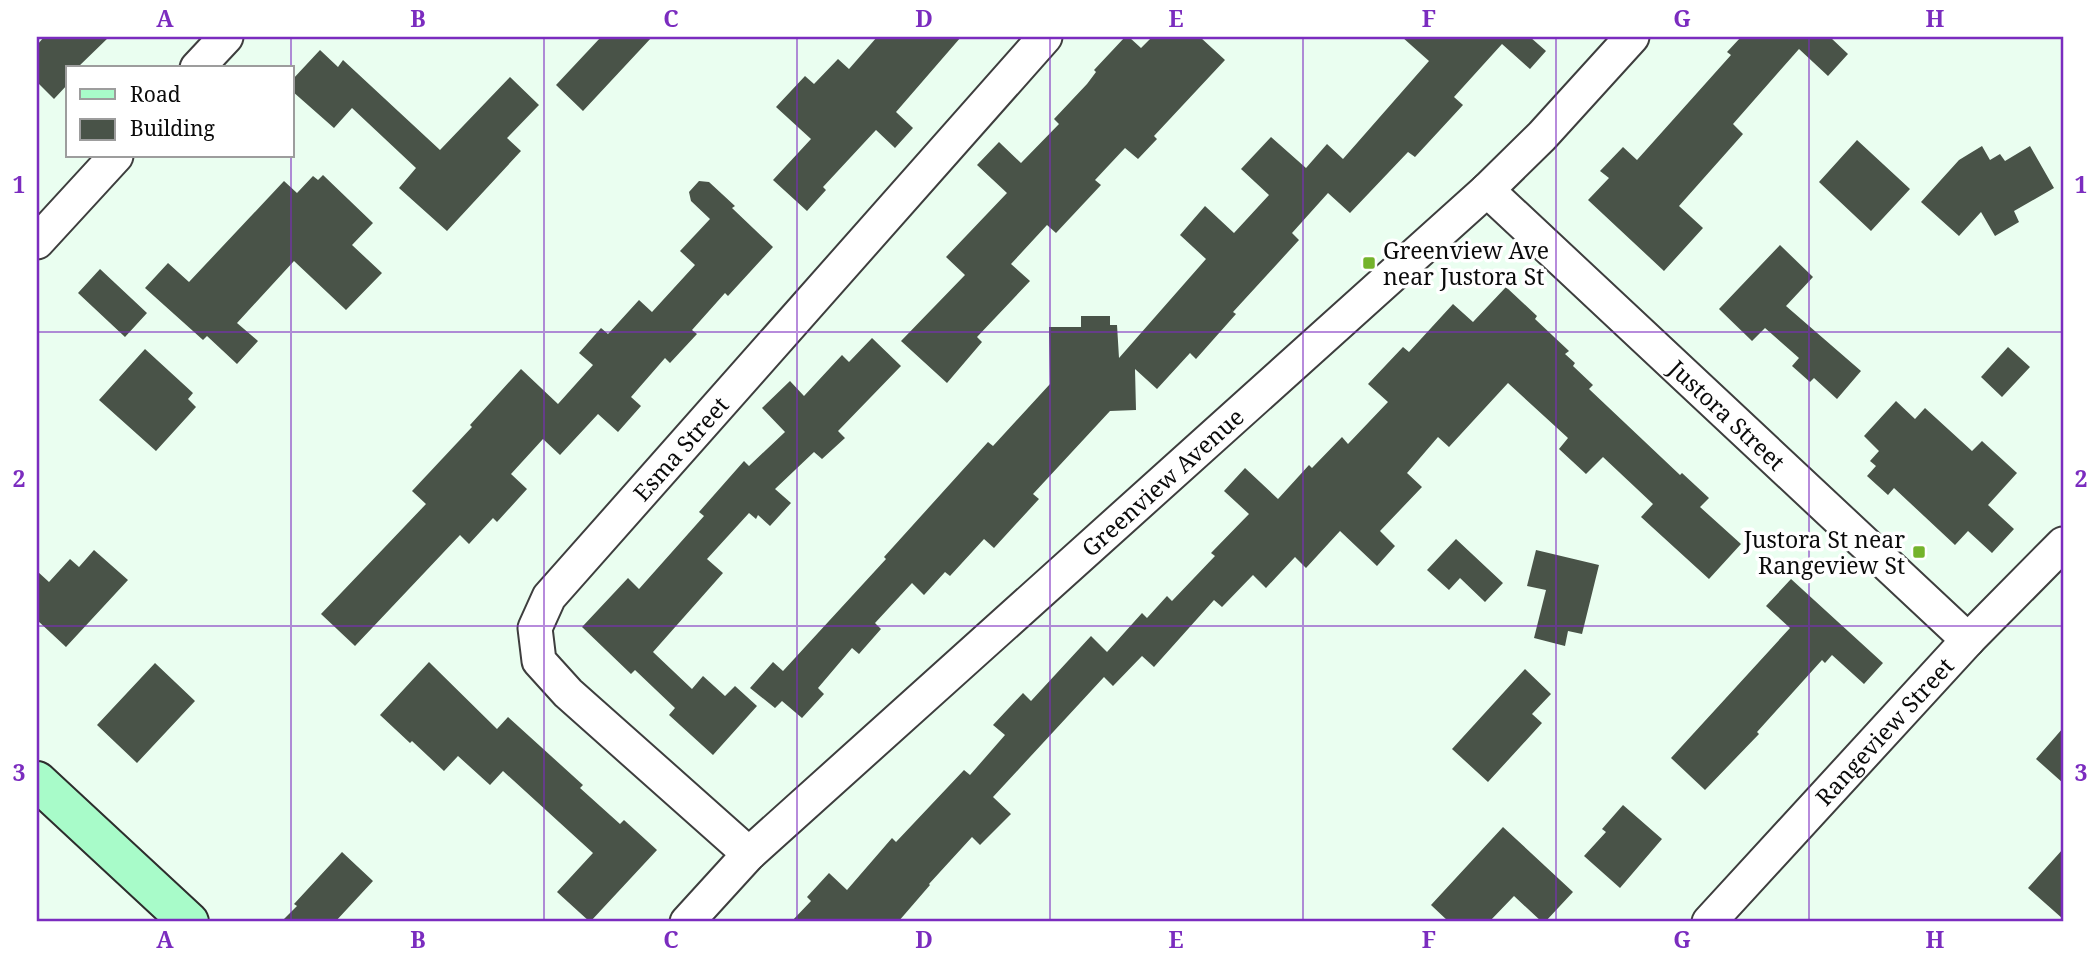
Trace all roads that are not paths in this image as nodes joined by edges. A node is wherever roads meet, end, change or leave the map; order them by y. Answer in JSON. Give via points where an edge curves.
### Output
{"nodes":[{"id":1,"x":226,"y":37,"type":"edge"},
{"id":2,"x":1045,"y":37,"type":"edge"},
{"id":3,"x":1632,"y":37,"type":"edge"},
{"id":4,"x":199,"y":66,"type":"edge"},
{"id":5,"x":114,"y":158,"type":"edge"},
{"id":6,"x":1487,"y":190,"type":"junction"},
{"id":7,"x":37,"y":242,"type":"edge"},
{"id":8,"x":2063,"y":544,"type":"edge"},
{"id":9,"x":1968,"y":640,"type":"junction"},
{"id":10,"x":37,"y":781,"type":"edge"},
{"id":11,"x":749,"y":854,"type":"junction"},
{"id":12,"x":188,"y":922,"type":"edge"},
{"id":13,"x":687,"y":922,"type":"edge"},
{"id":14,"x":1709,"y":922,"type":"edge"}],
"edges":[{"from":1,"to":4,"type":"street"},
{"from":2,"to":11,"type":"street","name":"Esma Street","via":[[550,597],[536,628],[539,661],[568,693]]},
{"from":3,"to":6,"type":"street","name":"Greenview Avenue"},
{"from":5,"to":7,"type":"street"},
{"from":6,"to":9,"type":"street","name":"Justora Street"},
{"from":6,"to":11,"type":"street","name":"Greenview Avenue"},
{"from":8,"to":9,"type":"street","name":"Rangeview Street"},
{"from":9,"to":14,"type":"street","name":"Rangeview Street"},
{"from":10,"to":12,"type":"main road"},
{"from":11,"to":13,"type":"street","name":"Greenview Avenue"}]}
